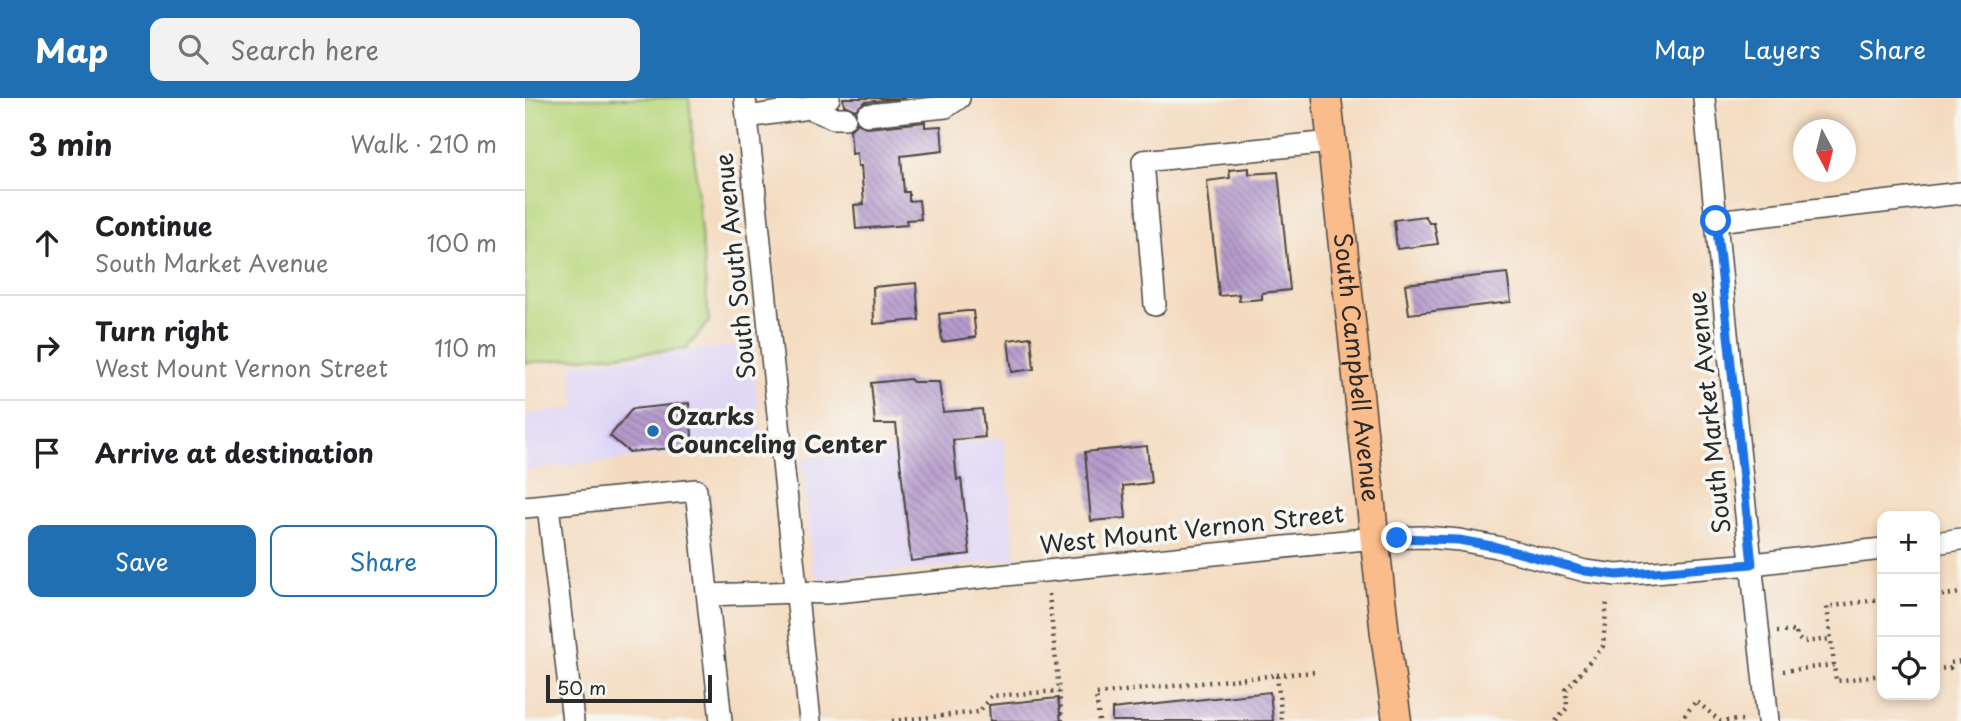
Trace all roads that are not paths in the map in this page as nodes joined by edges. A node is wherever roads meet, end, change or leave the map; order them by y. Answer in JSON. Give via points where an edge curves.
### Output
{"nodes":[{"id":1,"x":829,"y":98,"type":"edge"},
{"id":2,"x":958,"y":98,"type":"edge"},
{"id":3,"x":1327,"y":98,"type":"edge"},
{"id":4,"x":1704,"y":98,"type":"edge"},
{"id":5,"x":746,"y":107,"type":"edge"},
{"id":6,"x":809,"y":108,"type":"junction"},
{"id":7,"x":867,"y":115,"type":"dead end"},
{"id":8,"x":845,"y":118,"type":"dead end"},
{"id":9,"x":1332,"y":142,"type":"junction"},
{"id":10,"x":1961,"y":193,"type":"edge"},
{"id":11,"x":1716,"y":221,"type":"junction"},
{"id":12,"x":1155,"y":305,"type":"dead end"},
{"id":13,"x":548,"y":505,"type":"junction"},
{"id":14,"x":525,"y":507,"type":"edge"},
{"id":15,"x":1375,"y":538,"type":"junction"},
{"id":16,"x":1961,"y":540,"type":"edge"},
{"id":17,"x":1940,"y":542,"type":"edge"},
{"id":18,"x":1877,"y":550,"type":"edge"},
{"id":19,"x":1752,"y":564,"type":"junction"},
{"id":20,"x":797,"y":592,"type":"junction"},
{"id":21,"x":708,"y":596,"type":"junction"},
{"id":22,"x":1758,"y":720,"type":"edge"},
{"id":23,"x":573,"y":721,"type":"edge"},
{"id":24,"x":721,"y":721,"type":"edge"},
{"id":25,"x":810,"y":721,"type":"edge"},
{"id":26,"x":1397,"y":721,"type":"edge"}],
"edges":[{"from":1,"to":6,"type":"street"},
{"from":2,"to":7,"type":"street","via":[[946,107]]},
{"from":3,"to":9,"type":"main road","name":"South Campbell Avenue"},
{"from":4,"to":11,"type":"street","name":"South Market Avenue"},
{"from":5,"to":6,"type":"street"},
{"from":5,"to":20,"type":"street","name":"South South Avenue"},
{"from":6,"to":8,"type":"street"},
{"from":9,"to":12,"type":"street","via":[[1143,161]]},
{"from":9,"to":15,"type":"main road","name":"South Campbell Avenue"},
{"from":10,"to":11,"type":"street"},
{"from":11,"to":19,"type":"street","name":"South Market Avenue"},
{"from":13,"to":14,"type":"street"},
{"from":13,"to":21,"type":"street","via":[[696,490]]},
{"from":13,"to":23,"type":"street"},
{"from":15,"to":19,"type":"street","name":"West Mount Vernon Street","via":[[1459,540],[1617,575]]},
{"from":15,"to":20,"type":"street","name":"West Mount Vernon Street","via":[[826,593]]},
{"from":15,"to":26,"type":"main road","name":"South Campbell Avenue"},
{"from":16,"to":17,"type":"street"},
{"from":18,"to":19,"type":"street","name":"West Mount Vernon Street"},
{"from":19,"to":22,"type":"street","name":"South Market Avenue"},
{"from":20,"to":21,"type":"street","name":"West Mount Vernon Street"},
{"from":20,"to":25,"type":"street","name":"South South Avenue"},
{"from":21,"to":24,"type":"street"}]}
